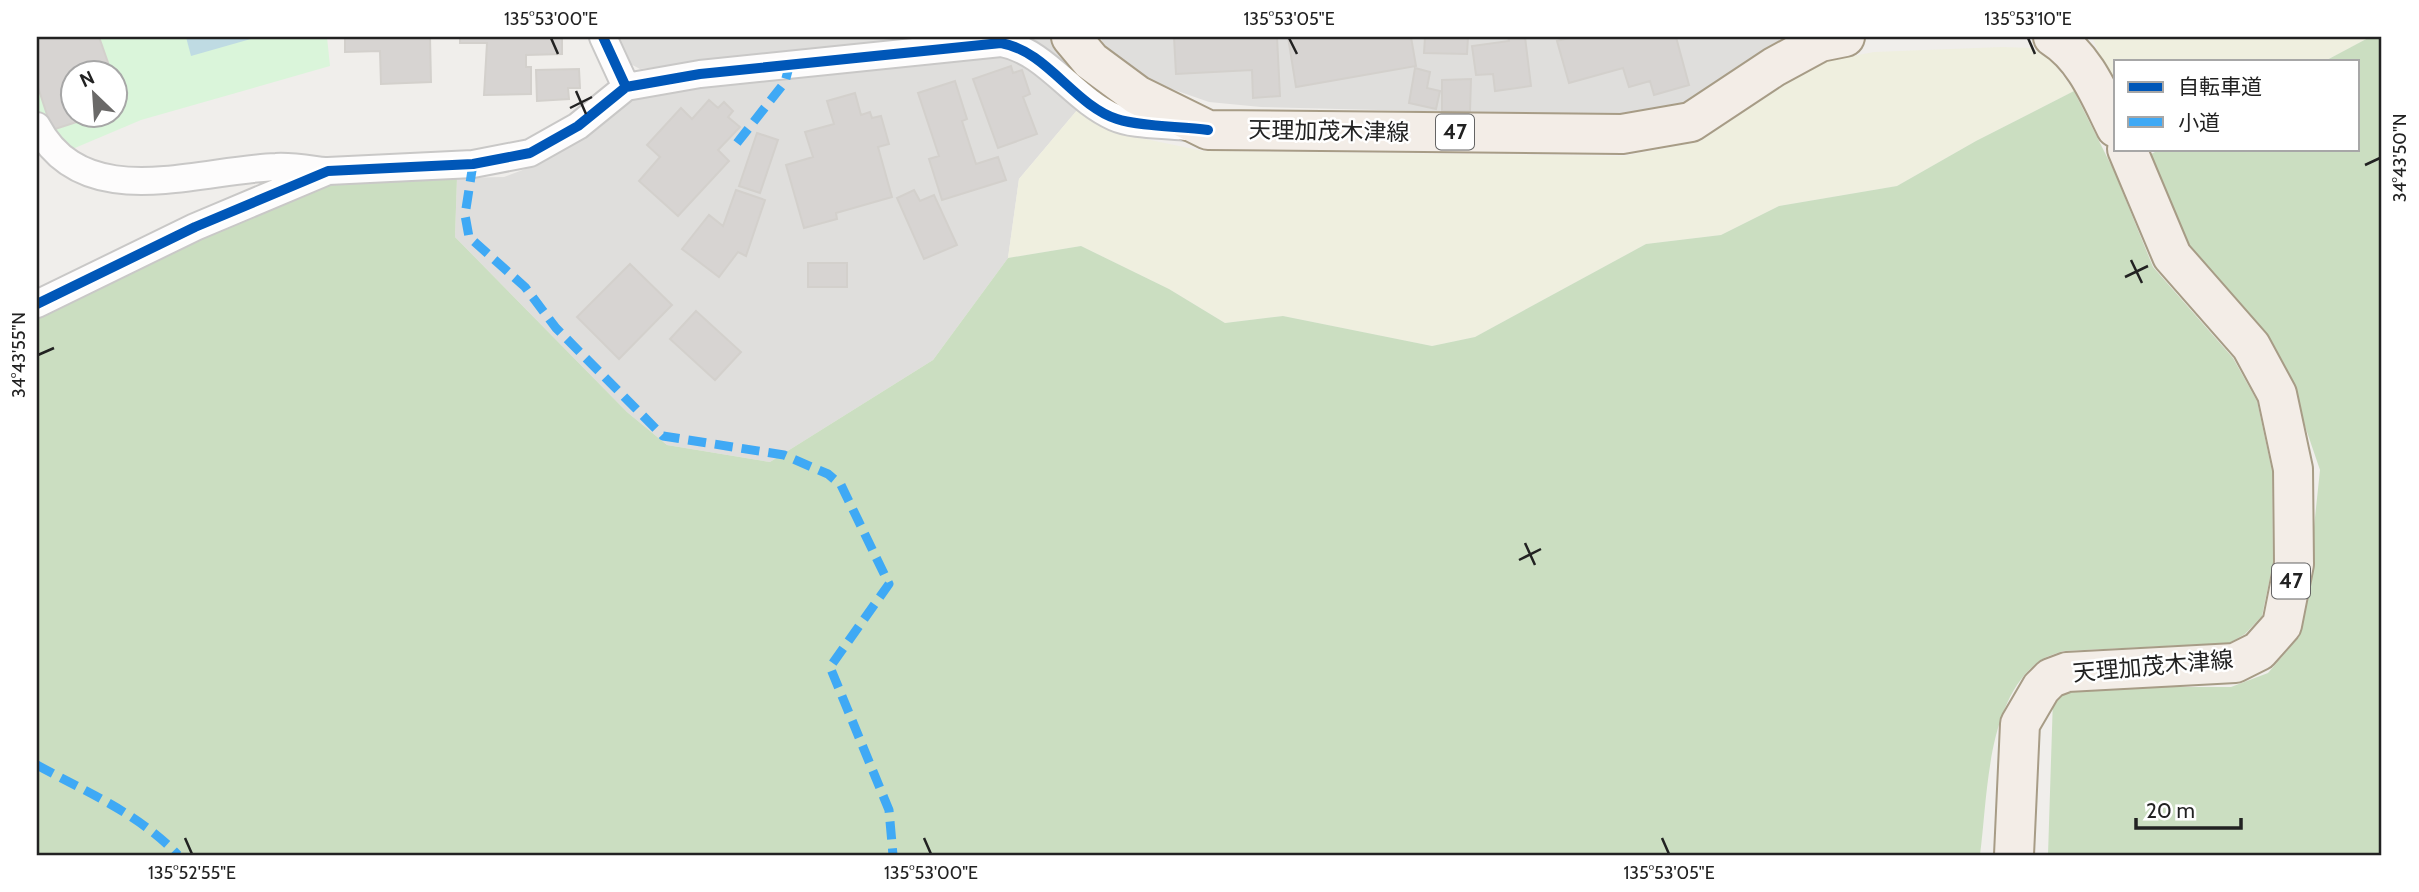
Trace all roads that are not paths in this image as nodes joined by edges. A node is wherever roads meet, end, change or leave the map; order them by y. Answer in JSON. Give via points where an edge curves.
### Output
{"nodes":[{"id":1,"x":603,"y":37,"type":"edge"},
{"id":2,"x":1073,"y":37,"type":"edge"},
{"id":3,"x":1844,"y":37,"type":"edge"},
{"id":4,"x":2053,"y":37,"type":"edge"},
{"id":5,"x":826,"y":48,"type":"edge"},
{"id":6,"x":626,"y":87,"type":"junction"},
{"id":7,"x":2114,"y":124,"type":"edge"},
{"id":8,"x":37,"y":126,"type":"edge"},
{"id":9,"x":1208,"y":130,"type":"junction"},
{"id":10,"x":2127,"y":150,"type":"edge"},
{"id":11,"x":328,"y":171,"type":"junction"},
{"id":12,"x":37,"y":304,"type":"edge"},
{"id":13,"x":2014,"y":855,"type":"edge"}],
"edges":[{"from":1,"to":6,"type":"street"},
{"from":2,"to":9,"type":"main road","name":"天理加茂木津線","number":"47","via":[[1091,61],[1137,95]]},
{"from":3,"to":9,"type":"main road","name":"天理加茂木津線","number":"47","via":[[1820,41],[1691,122],[1622,134]]},
{"from":4,"to":7,"type":"main road","via":[[2066,45],[2092,80]]},
{"from":5,"to":6,"type":"street"},
{"from":5,"to":9,"type":"street","via":[[1021,46],[1116,118]]},
{"from":6,"to":11,"type":"street","via":[[578,126],[530,153],[473,164]]},
{"from":8,"to":11,"type":"street","via":[[65,162],[120,183],[278,167]]},
{"from":10,"to":13,"type":"main road","name":"天理加茂木津線","number":"47","via":[[2172,256],[2250,346],[2277,394],[2293,469],[2294,564],[2282,625],[2259,651],[2235,663],[2067,671],[2041,688],[2020,724]]},
{"from":11,"to":12,"type":"street","via":[[195,227]]}]}
